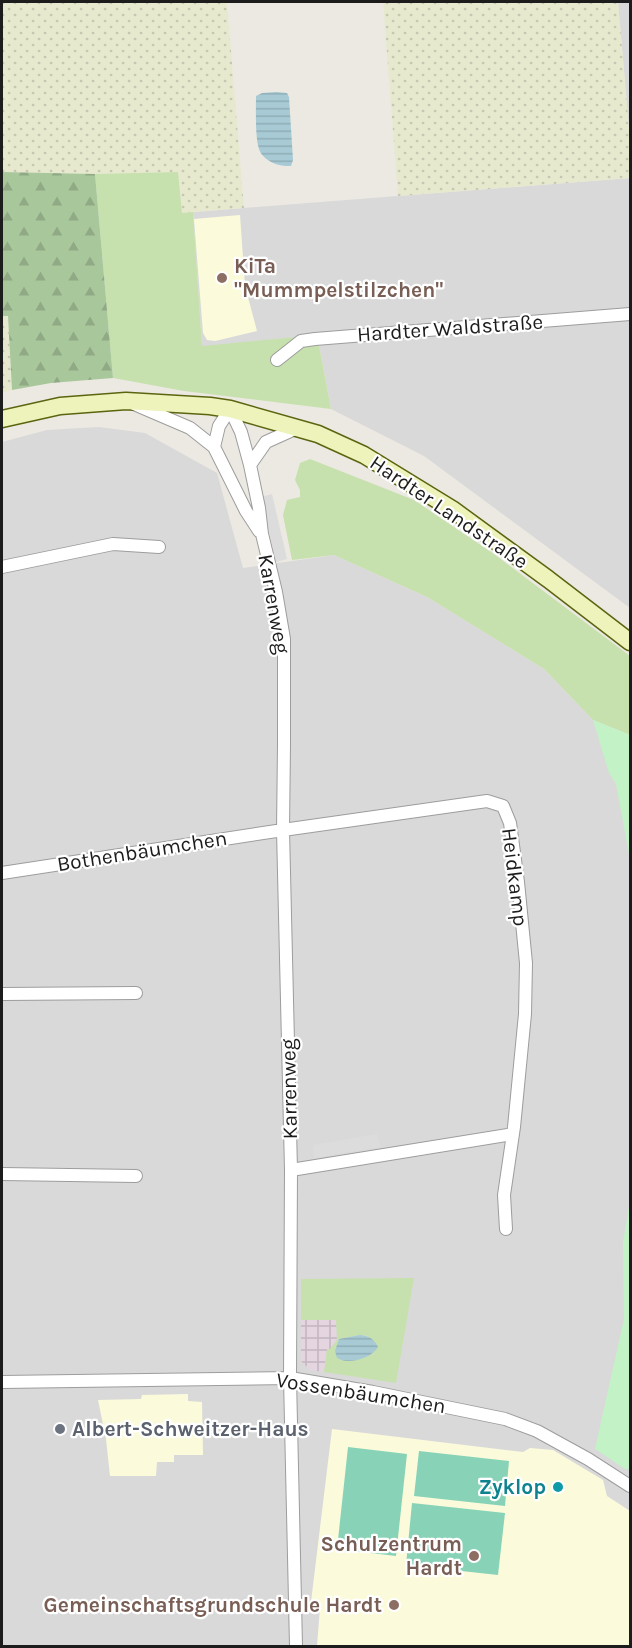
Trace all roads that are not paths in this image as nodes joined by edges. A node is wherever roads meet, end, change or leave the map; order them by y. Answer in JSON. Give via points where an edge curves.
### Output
{"nodes":[{"id":1,"x":630,"y":314,"type":"edge"},
{"id":2,"x":277,"y":360,"type":"dead end"},
{"id":3,"x":126,"y":401,"type":"junction"},
{"id":4,"x":230,"y":409,"type":"junction"},
{"id":5,"x":2,"y":419,"type":"edge"},
{"id":6,"x":297,"y":428,"type":"junction"},
{"id":7,"x":214,"y":447,"type":"junction"},
{"id":8,"x":250,"y":465,"type":"junction"},
{"id":9,"x":262,"y":534,"type":"junction"},
{"id":10,"x":159,"y":547,"type":"dead end"},
{"id":11,"x":2,"y":567,"type":"edge"},
{"id":12,"x":630,"y":642,"type":"edge"},
{"id":13,"x":283,"y":830,"type":"junction"},
{"id":14,"x":2,"y":873,"type":"edge"},
{"id":15,"x":136,"y":993,"type":"dead end"},
{"id":16,"x":2,"y":994,"type":"edge"},
{"id":17,"x":513,"y":1134,"type":"junction"},
{"id":18,"x":291,"y":1170,"type":"junction"},
{"id":19,"x":2,"y":1174,"type":"edge"},
{"id":20,"x":136,"y":1176,"type":"dead end"},
{"id":21,"x":506,"y":1229,"type":"dead end"},
{"id":22,"x":290,"y":1378,"type":"junction"},
{"id":23,"x":2,"y":1382,"type":"edge"},
{"id":24,"x":630,"y":1486,"type":"edge"},
{"id":25,"x":296,"y":1647,"type":"edge"}],
"edges":[{"from":1,"to":2,"type":"street","name":"Hardter Waldstraße","via":[[315,339],[301,341]]},
{"from":3,"to":4,"type":"main road","name":"Hardter Landstraße"},
{"from":3,"to":5,"type":"main road","name":"Hardter Landstraße","via":[[60,406]]},
{"from":3,"to":7,"type":"street","name":"Karrenweg","via":[[190,428]]},
{"from":4,"to":6,"type":"main road","name":"Hardter Landstraße"},
{"from":4,"to":7,"type":"street","via":[[219,426]]},
{"from":4,"to":8,"type":"street","name":"Karrenweg"},
{"from":6,"to":8,"type":"street","via":[[266,442]]},
{"from":6,"to":12,"type":"main road","name":"Hardter Landstraße","via":[[364,455],[452,509]]},
{"from":7,"to":9,"type":"street","name":"Karrenweg"},
{"from":8,"to":9,"type":"street","name":"Karrenweg"},
{"from":9,"to":13,"type":"street","name":"Karrenweg","via":[[284,639]]},
{"from":10,"to":11,"type":"street","via":[[112,544]]},
{"from":13,"to":14,"type":"street","name":"Bothenbäumchen"},
{"from":13,"to":17,"type":"street","name":"Heidkamp","via":[[487,801],[503,806],[510,824],[526,963]]},
{"from":13,"to":18,"type":"street","name":"Karrenweg"},
{"from":15,"to":16,"type":"street"},
{"from":17,"to":18,"type":"street"},
{"from":17,"to":21,"type":"street","name":"Heidkamp","via":[[504,1195]]},
{"from":18,"to":22,"type":"street","name":"Karrenweg"},
{"from":19,"to":20,"type":"street"},
{"from":22,"to":23,"type":"street","name":"Vossenbäumchen"},
{"from":22,"to":24,"type":"street","name":"Vossenbäumchen","via":[[505,1419],[547,1436]]},
{"from":22,"to":25,"type":"street","name":"Karrenweg"}]}
